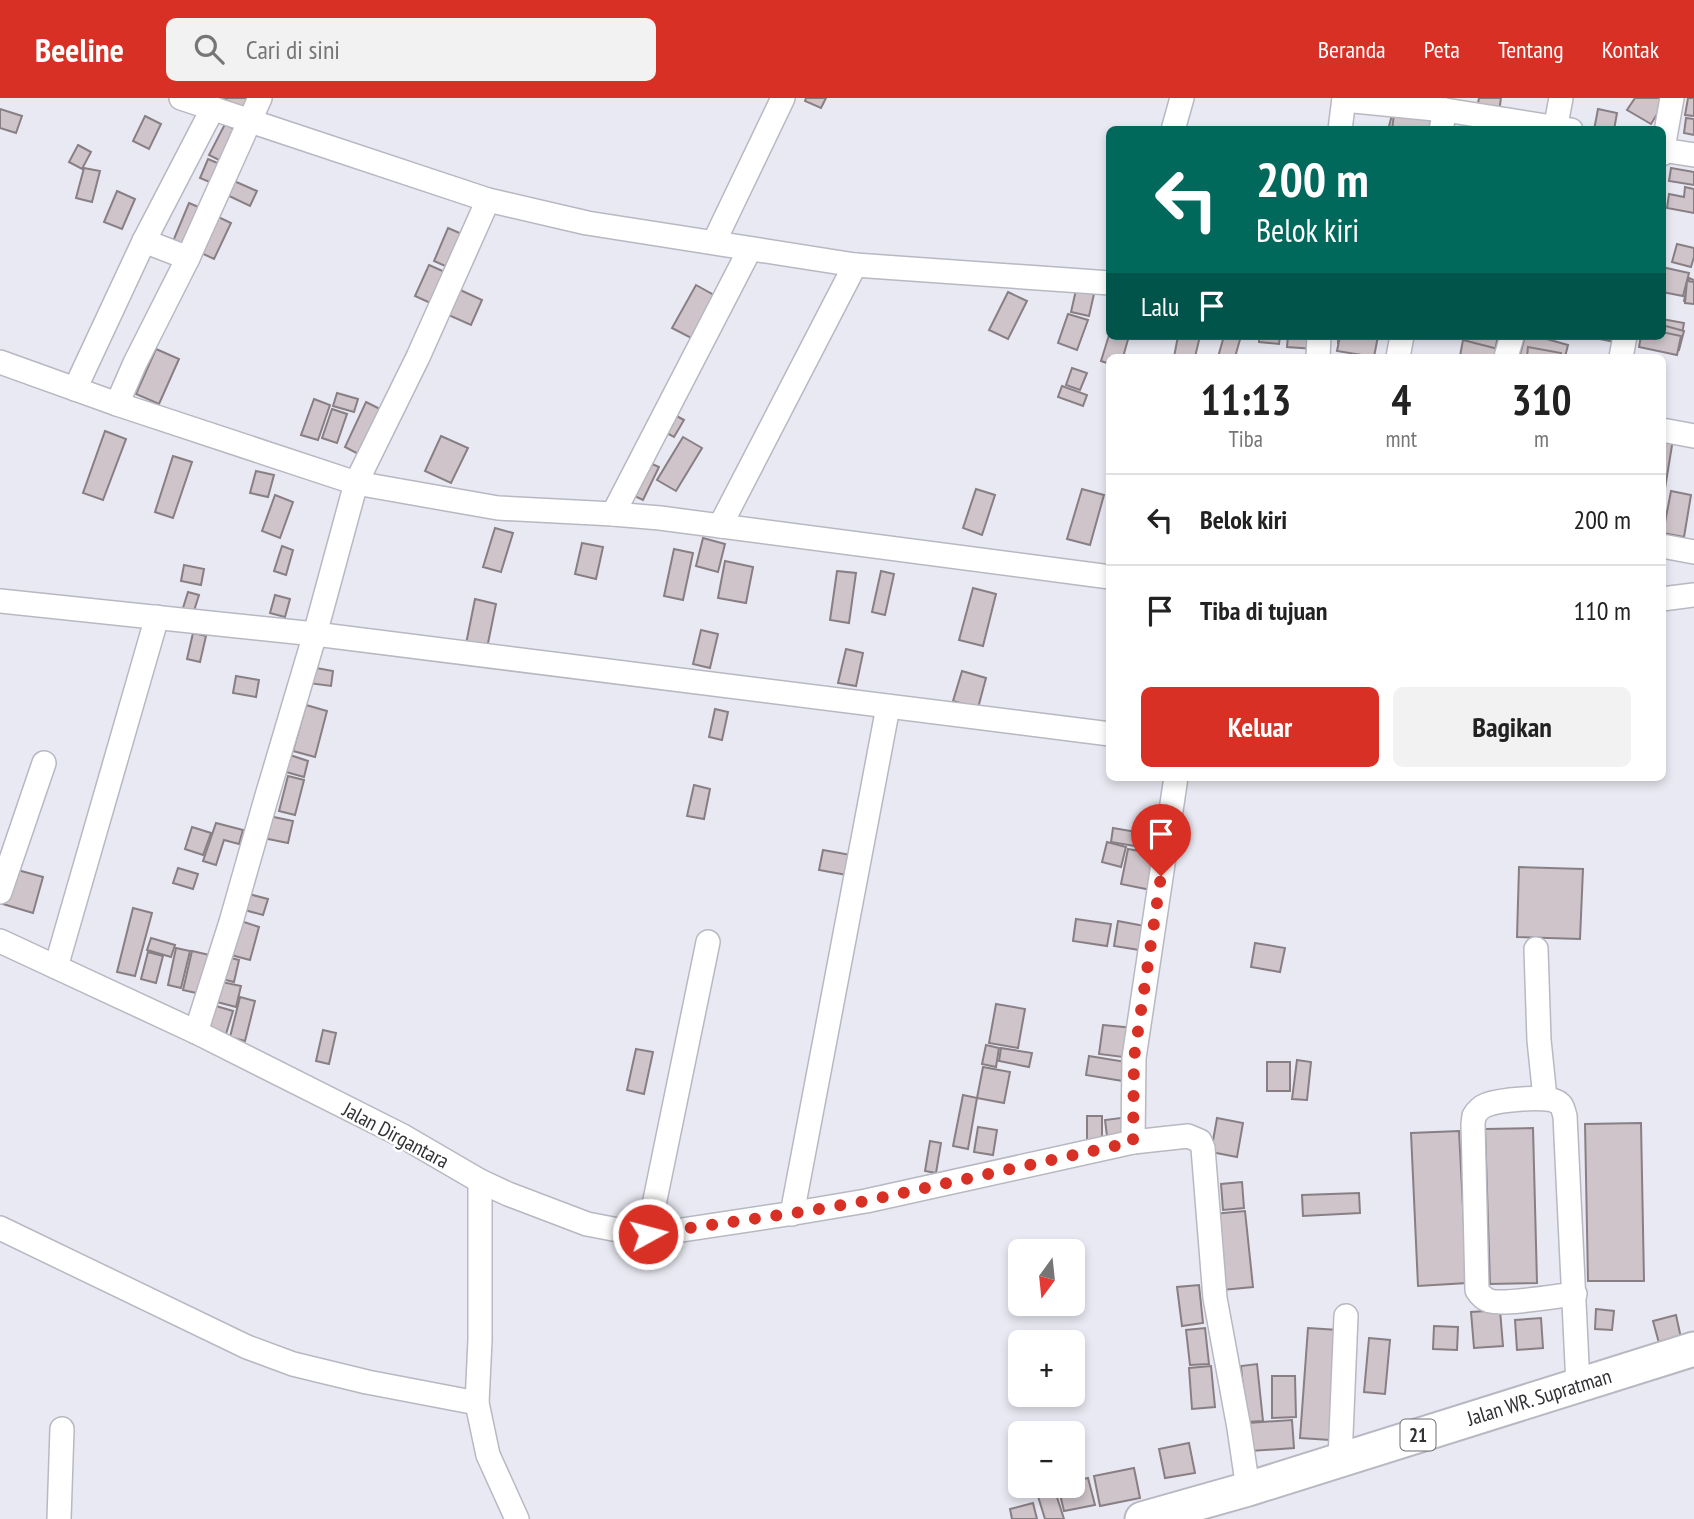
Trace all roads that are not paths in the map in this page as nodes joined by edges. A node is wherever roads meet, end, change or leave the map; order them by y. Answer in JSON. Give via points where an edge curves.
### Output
{"nodes":[{"id":1,"x":181,"y":98,"type":"edge"},
{"id":2,"x":260,"y":98,"type":"edge"},
{"id":3,"x":783,"y":98,"type":"edge"},
{"id":4,"x":1182,"y":98,"type":"edge"},
{"id":5,"x":1561,"y":98,"type":"edge"},
{"id":6,"x":1672,"y":98,"type":"edge"},
{"id":7,"x":1344,"y":99,"type":"edge"},
{"id":8,"x":212,"y":108,"type":"junction"},
{"id":9,"x":1443,"y":120,"type":"edge"},
{"id":10,"x":249,"y":122,"type":"junction"},
{"id":11,"x":1174,"y":126,"type":"edge"},
{"id":12,"x":1341,"y":126,"type":"edge"},
{"id":13,"x":1532,"y":126,"type":"edge"},
{"id":14,"x":1561,"y":126,"type":"edge"},
{"id":15,"x":1666,"y":134,"type":"edge"},
{"id":16,"x":1666,"y":152,"type":"edge"},
{"id":17,"x":1694,"y":155,"type":"edge"},
{"id":18,"x":488,"y":200,"type":"junction"},
{"id":19,"x":144,"y":241,"type":"junction"},
{"id":20,"x":714,"y":242,"type":"junction"},
{"id":21,"x":750,"y":249,"type":"junction"},
{"id":22,"x":188,"y":258,"type":"junction"},
{"id":23,"x":855,"y":265,"type":"junction"},
{"id":24,"x":1106,"y":283,"type":"edge"},
{"id":25,"x":0,"y":362,"type":"edge"},
{"id":26,"x":75,"y":389,"type":"junction"},
{"id":27,"x":117,"y":404,"type":"junction"},
{"id":28,"x":1666,"y":431,"type":"edge"},
{"id":29,"x":1694,"y":436,"type":"edge"},
{"id":30,"x":356,"y":483,"type":"junction"},
{"id":31,"x":613,"y":514,"type":"junction"},
{"id":32,"x":720,"y":526,"type":"junction"},
{"id":33,"x":1666,"y":547,"type":"edge"},
{"id":34,"x":1694,"y":552,"type":"edge"},
{"id":35,"x":1106,"y":576,"type":"edge"},
{"id":36,"x":1694,"y":595,"type":"edge"},
{"id":37,"x":1666,"y":598,"type":"edge"},
{"id":38,"x":0,"y":601,"type":"edge"},
{"id":39,"x":157,"y":617,"type":"junction"},
{"id":40,"x":316,"y":634,"type":"junction"},
{"id":41,"x":888,"y":707,"type":"junction"},
{"id":42,"x":1106,"y":734,"type":"edge"},
{"id":43,"x":44,"y":763,"type":"dead end"},
{"id":44,"x":1175,"y":781,"type":"edge"},
{"id":45,"x":0,"y":892,"type":"edge"},
{"id":46,"x":0,"y":941,"type":"edge"},
{"id":47,"x":708,"y":942,"type":"dead end"},
{"id":48,"x":1536,"y":949,"type":"dead end"},
{"id":49,"x":56,"y":967,"type":"junction"},
{"id":50,"x":196,"y":1031,"type":"junction"},
{"id":51,"x":1545,"y":1098,"type":"junction"},
{"id":52,"x":1133,"y":1142,"type":"junction"},
{"id":53,"x":480,"y":1181,"type":"junction"},
{"id":54,"x":792,"y":1213,"type":"junction"},
{"id":55,"x":0,"y":1227,"type":"edge"},
{"id":56,"x":648,"y":1234,"type":"junction"},
{"id":57,"x":1575,"y":1294,"type":"junction"},
{"id":58,"x":1346,"y":1316,"type":"dead end"},
{"id":59,"x":1694,"y":1349,"type":"edge"},
{"id":60,"x":1578,"y":1385,"type":"junction"},
{"id":61,"x":477,"y":1403,"type":"junction"},
{"id":62,"x":62,"y":1429,"type":"dead end"},
{"id":63,"x":1340,"y":1460,"type":"junction"},
{"id":64,"x":1248,"y":1489,"type":"junction"},
{"id":65,"x":60,"y":1519,"type":"edge"},
{"id":66,"x":517,"y":1519,"type":"edge"},
{"id":67,"x":1142,"y":1519,"type":"edge"}],
"edges":[{"from":1,"to":8,"type":"street"},
{"from":2,"to":10,"type":"street"},
{"from":3,"to":20,"type":"street"},
{"from":4,"to":11,"type":"street"},
{"from":5,"to":14,"type":"street"},
{"from":6,"to":15,"type":"street"},
{"from":7,"to":9,"type":"street"},
{"from":7,"to":12,"type":"street"},
{"from":8,"to":10,"type":"street"},
{"from":8,"to":19,"type":"street"},
{"from":9,"to":13,"type":"street"},
{"from":10,"to":18,"type":"street"},
{"from":10,"to":22,"type":"street"},
{"from":16,"to":17,"type":"street"},
{"from":18,"to":20,"type":"street","via":[[587,223]]},
{"from":18,"to":30,"type":"street"},
{"from":19,"to":22,"type":"street"},
{"from":19,"to":26,"type":"street"},
{"from":20,"to":21,"type":"street"},
{"from":21,"to":23,"type":"street"},
{"from":21,"to":31,"type":"street"},
{"from":22,"to":27,"type":"street"},
{"from":23,"to":24,"type":"street"},
{"from":23,"to":32,"type":"street"},
{"from":25,"to":26,"type":"street"},
{"from":26,"to":27,"type":"street"},
{"from":27,"to":30,"type":"street"},
{"from":28,"to":29,"type":"street"},
{"from":30,"to":31,"type":"street","via":[[498,508]]},
{"from":30,"to":40,"type":"street"},
{"from":31,"to":32,"type":"street"},
{"from":32,"to":35,"type":"street"},
{"from":33,"to":34,"type":"street"},
{"from":36,"to":37,"type":"street"},
{"from":38,"to":39,"type":"street"},
{"from":39,"to":40,"type":"street"},
{"from":39,"to":49,"type":"street"},
{"from":40,"to":41,"type":"street"},
{"from":40,"to":50,"type":"street"},
{"from":41,"to":42,"type":"street"},
{"from":41,"to":54,"type":"street"},
{"from":43,"to":45,"type":"street"},
{"from":44,"to":52,"type":"street","via":[[1134,1058]]},
{"from":46,"to":49,"type":"street","name":"Jalan Dirgantara"},
{"from":47,"to":56,"type":"street"},
{"from":48,"to":51,"type":"street"},
{"from":49,"to":50,"type":"street","name":"Jalan Dirgantara"},
{"from":50,"to":53,"type":"street","name":"Jalan Dirgantara","via":[[401,1135]]},
{"from":51,"to":57,"type":"street","via":[[1562,1106],[1565,1116]]},
{"from":51,"to":57,"type":"street","via":[[1484,1105],[1474,1116],[1478,1290],[1489,1301],[1503,1302]]},
{"from":52,"to":54,"type":"street","name":"Jalan Dirgantara"},
{"from":52,"to":64,"type":"street","name":"Jalan Dirgantara","via":[[1188,1136],[1203,1147],[1215,1298]]},
{"from":53,"to":56,"type":"street","name":"Jalan Dirgantara","via":[[587,1224]]},
{"from":53,"to":61,"type":"street"},
{"from":54,"to":56,"type":"street","name":"Jalan Dirgantara"},
{"from":55,"to":61,"type":"street","via":[[247,1347],[293,1364]]},
{"from":57,"to":60,"type":"street"},
{"from":58,"to":63,"type":"street"},
{"from":59,"to":60,"type":"highway","name":"Jalan WR. Supratman","number":"21"},
{"from":60,"to":63,"type":"highway","name":"Jalan WR. Supratman","number":"21"},
{"from":61,"to":66,"type":"street","via":[[488,1455]]},
{"from":62,"to":65,"type":"street"},
{"from":63,"to":64,"type":"highway","name":"Jalan WR. Supratman","number":"21"},
{"from":64,"to":67,"type":"highway","name":"Jalan WR. Supratman","number":"21"}]}
